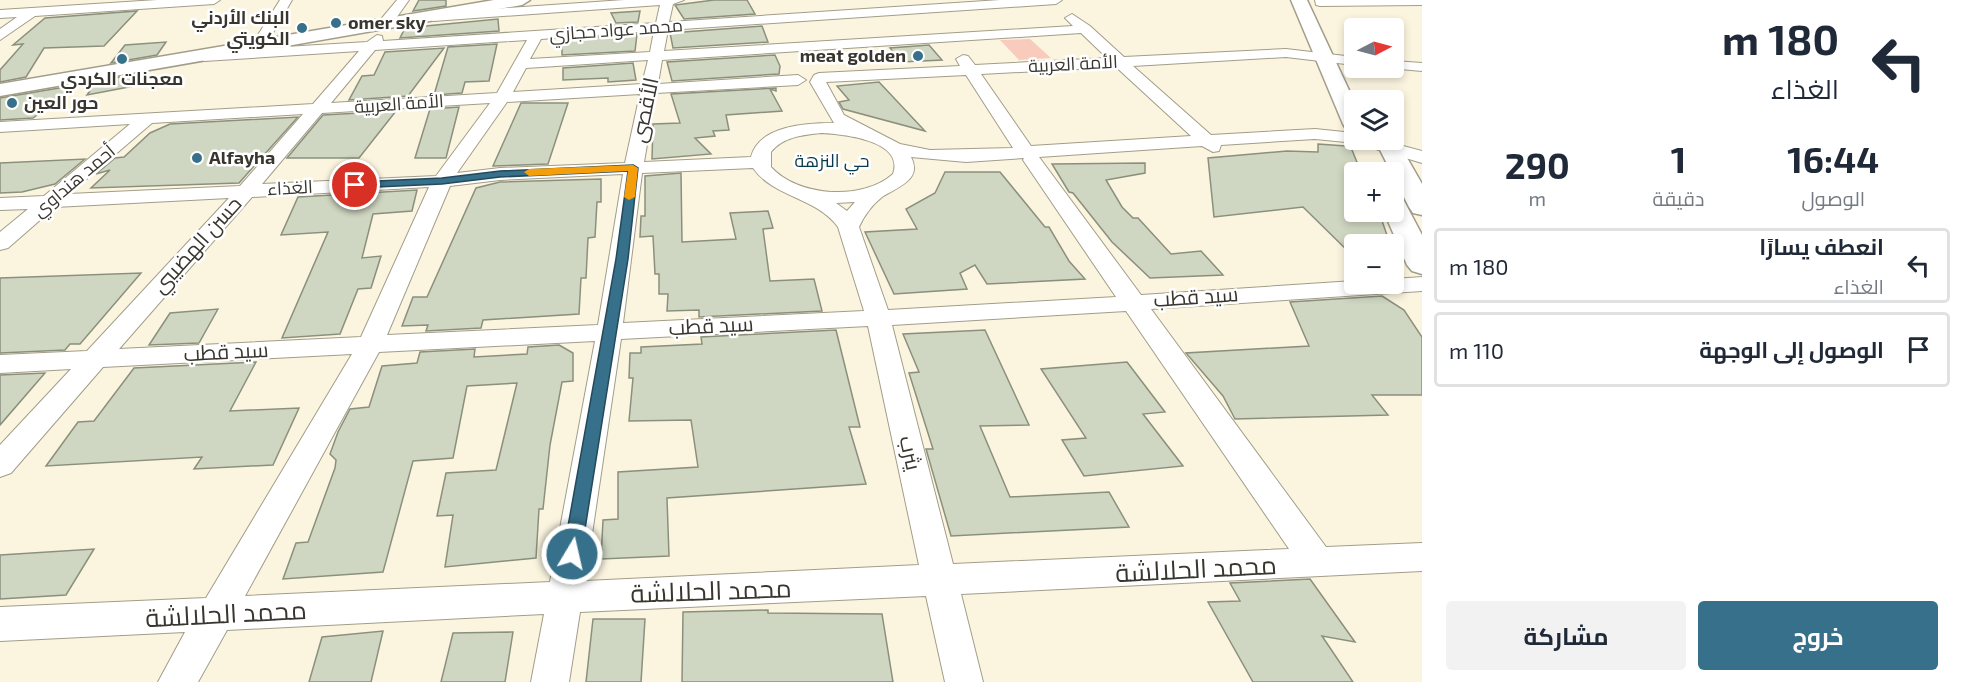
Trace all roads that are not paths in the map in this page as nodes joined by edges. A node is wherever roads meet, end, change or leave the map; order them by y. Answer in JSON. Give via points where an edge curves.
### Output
{"nodes":[{"id":1,"x":46,"y":0,"type":"edge"},
{"id":2,"x":214,"y":0,"type":"edge"},
{"id":3,"x":286,"y":0,"type":"edge"},
{"id":4,"x":403,"y":0,"type":"edge"},
{"id":5,"x":493,"y":0,"type":"edge"},
{"id":6,"x":522,"y":0,"type":"edge"},
{"id":7,"x":678,"y":0,"type":"edge"},
{"id":8,"x":785,"y":0,"type":"edge"},
{"id":9,"x":1053,"y":0,"type":"edge"},
{"id":10,"x":667,"y":1,"type":"edge"},
{"id":11,"x":1309,"y":1,"type":"edge"},
{"id":12,"x":1422,"y":1,"type":"edge"},
{"id":13,"x":923,"y":5,"type":"edge"},
{"id":14,"x":31,"y":12,"type":"junction"},
{"id":15,"x":0,"y":14,"type":"edge"},
{"id":16,"x":427,"y":17,"type":"junction"},
{"id":17,"x":390,"y":20,"type":"junction"},
{"id":18,"x":788,"y":20,"type":"junction"},
{"id":19,"x":662,"y":27,"type":"junction"},
{"id":20,"x":1084,"y":29,"type":"junction"},
{"id":21,"x":536,"y":35,"type":"junction"},
{"id":22,"x":0,"y":36,"type":"edge"},
{"id":23,"x":947,"y":37,"type":"junction"},
{"id":24,"x":262,"y":45,"type":"junction"},
{"id":25,"x":372,"y":45,"type":"junction"},
{"id":26,"x":1008,"y":49,"type":"dead end"},
{"id":27,"x":957,"y":50,"type":"junction"},
{"id":28,"x":1336,"y":50,"type":"edge"},
{"id":29,"x":658,"y":55,"type":"junction"},
{"id":30,"x":1119,"y":62,"type":"junction"},
{"id":31,"x":521,"y":64,"type":"junction"},
{"id":32,"x":1404,"y":66,"type":"edge"},
{"id":33,"x":1422,"y":67,"type":"edge"},
{"id":34,"x":971,"y":70,"type":"junction"},
{"id":35,"x":807,"y":71,"type":"junction"},
{"id":36,"x":0,"y":84,"type":"edge"},
{"id":37,"x":649,"y":89,"type":"junction"},
{"id":38,"x":0,"y":90,"type":"edge"},
{"id":39,"x":1345,"y":90,"type":"edge"},
{"id":40,"x":502,"y":98,"type":"junction"},
{"id":41,"x":318,"y":110,"type":"junction"},
{"id":42,"x":148,"y":118,"type":"junction"},
{"id":43,"x":0,"y":128,"type":"edge"},
{"id":44,"x":1344,"y":130,"type":"edge"},
{"id":45,"x":796,"y":131,"type":"junction"},
{"id":46,"x":862,"y":133,"type":"junction"},
{"id":47,"x":1330,"y":135,"type":"junction"},
{"id":48,"x":1344,"y":137,"type":"edge"},
{"id":49,"x":1209,"y":144,"type":"junction"},
{"id":50,"x":894,"y":148,"type":"junction"},
{"id":51,"x":1392,"y":150,"type":"edge"},
{"id":52,"x":1404,"y":150,"type":"edge"},
{"id":53,"x":1029,"y":157,"type":"junction"},
{"id":54,"x":1422,"y":157,"type":"edge"},
{"id":55,"x":759,"y":162,"type":"junction"},
{"id":56,"x":633,"y":168,"type":"junction"},
{"id":57,"x":904,"y":174,"type":"junction"},
{"id":58,"x":442,"y":181,"type":"junction"},
{"id":59,"x":247,"y":190,"type":"junction"},
{"id":60,"x":805,"y":193,"type":"junction"},
{"id":61,"x":875,"y":193,"type":"junction"},
{"id":62,"x":52,"y":201,"type":"junction"},
{"id":63,"x":0,"y":204,"type":"edge"},
{"id":64,"x":1422,"y":207,"type":"edge"},
{"id":65,"x":1402,"y":222,"type":"edge"},
{"id":66,"x":848,"y":227,"type":"junction"},
{"id":67,"x":0,"y":243,"type":"edge"},
{"id":68,"x":1422,"y":265,"type":"edge"},
{"id":69,"x":1422,"y":284,"type":"edge"},
{"id":70,"x":1134,"y":302,"type":"junction"},
{"id":71,"x":878,"y":317,"type":"junction"},
{"id":72,"x":610,"y":332,"type":"junction"},
{"id":73,"x":370,"y":345,"type":"junction"},
{"id":74,"x":96,"y":358,"type":"junction"},
{"id":75,"x":0,"y":364,"type":"edge"},
{"id":76,"x":0,"y":465,"type":"edge"},
{"id":77,"x":1422,"y":557,"type":"edge"},
{"id":78,"x":1318,"y":562,"type":"junction"},
{"id":79,"x":941,"y":582,"type":"junction"},
{"id":80,"x":565,"y":598,"type":"junction"},
{"id":81,"x":214,"y":614,"type":"junction"},
{"id":82,"x":0,"y":624,"type":"edge"},
{"id":83,"x":177,"y":682,"type":"edge"},
{"id":84,"x":550,"y":682,"type":"edge"},
{"id":85,"x":964,"y":682,"type":"edge"}],
"edges":[{"from":1,"to":14,"type":"street"},
{"from":2,"to":14,"type":"street"},
{"from":3,"to":24,"type":"street"},
{"from":4,"to":17,"type":"street","name":"حسن الهضيبي"},
{"from":5,"to":17,"type":"main road"},
{"from":6,"to":16,"type":"main road"},
{"from":7,"to":10,"type":"street"},
{"from":8,"to":18,"type":"street"},
{"from":9,"to":13,"type":"street","name":"محمد عواد حجازي"},
{"from":9,"to":20,"type":"street"},
{"from":10,"to":16,"type":"street"},
{"from":10,"to":19,"type":"street","name":"الأقصى"},
{"from":11,"to":12,"type":"street"},
{"from":11,"to":28,"type":"main road"},
{"from":13,"to":18,"type":"street","name":"محمد عواد حجازي"},
{"from":13,"to":23,"type":"street"},
{"from":14,"to":15,"type":"street"},
{"from":14,"to":22,"type":"street"},
{"from":16,"to":17,"type":"main road"},
{"from":17,"to":24,"type":"main road"},
{"from":17,"to":25,"type":"street","name":"حسن الهضيبي"},
{"from":18,"to":19,"type":"street","name":"محمد عواد حجازي"},
{"from":18,"to":35,"type":"street"},
{"from":19,"to":21,"type":"street","name":"محمد عواد حجازي"},
{"from":19,"to":29,"type":"street","name":"الأقصى"},
{"from":20,"to":23,"type":"street"},
{"from":20,"to":30,"type":"street"},
{"from":21,"to":25,"type":"street","name":"محمد عواد حجازي"},
{"from":21,"to":31,"type":"street"},
{"from":23,"to":27,"type":"street"},
{"from":23,"to":35,"type":"street"},
{"from":24,"to":25,"type":"street","name":"محمد عواد حجازي"},
{"from":24,"to":36,"type":"main road"},
{"from":24,"to":38,"type":"main road"},
{"from":25,"to":41,"type":"street","name":"حسن الهضيبي"},
{"from":26,"to":27,"type":"street"},
{"from":27,"to":34,"type":"street"},
{"from":28,"to":30,"type":"street","name":"الأمة العربية"},
{"from":28,"to":39,"type":"main road"},
{"from":29,"to":31,"type":"street"},
{"from":29,"to":35,"type":"street"},
{"from":29,"to":37,"type":"street","name":"الأقصى"},
{"from":30,"to":34,"type":"street","name":"الأمة العربية"},
{"from":30,"to":49,"type":"street"},
{"from":31,"to":40,"type":"street"},
{"from":32,"to":33,"type":"street"},
{"from":34,"to":35,"type":"street","name":"الأمة العربية"},
{"from":34,"to":53,"type":"street"},
{"from":35,"to":37,"type":"street","name":"الأمة العربية"},
{"from":35,"to":45,"type":"street","via":[[813,111],[811,120]]},
{"from":35,"to":46,"type":"street","via":[[837,118]]},
{"from":37,"to":40,"type":"street","name":"الأمة العربية"},
{"from":37,"to":56,"type":"street","name":"الأقصى"},
{"from":40,"to":41,"type":"street","name":"الأمة العربية"},
{"from":40,"to":58,"type":"street"},
{"from":41,"to":42,"type":"street","name":"الأمة العربية"},
{"from":41,"to":59,"type":"street","name":"حسن الهضيبي"},
{"from":42,"to":43,"type":"street","name":"الأمة العربية"},
{"from":42,"to":62,"type":"street","name":"أحمد هنداوي"},
{"from":44,"to":47,"type":"street"},
{"from":45,"to":46,"type":"street","via":[[828,128]]},
{"from":45,"to":55,"type":"street","via":[[775,138],[762,149]]},
{"from":46,"to":50,"type":"street"},
{"from":47,"to":48,"type":"street"},
{"from":47,"to":49,"type":"street"},
{"from":49,"to":53,"type":"street"},
{"from":50,"to":53,"type":"street","via":[[948,156]]},
{"from":50,"to":57,"type":"street","via":[[906,165]]},
{"from":51,"to":64,"type":"main road"},
{"from":52,"to":54,"type":"street"},
{"from":53,"to":57,"type":"street"},
{"from":53,"to":70,"type":"street"},
{"from":55,"to":56,"type":"street","name":"الغذاء"},
{"from":55,"to":60,"type":"street","via":[[773,180]]},
{"from":56,"to":58,"type":"street","name":"الغذاء","via":[[500,174]]},
{"from":56,"to":72,"type":"street","name":"الأقصى"},
{"from":57,"to":61,"type":"street","via":[[898,182]]},
{"from":58,"to":59,"type":"street","name":"الغذاء"},
{"from":58,"to":73,"type":"street"},
{"from":59,"to":62,"type":"street","name":"الغذاء"},
{"from":59,"to":74,"type":"street","name":"حسن الهضيبي"},
{"from":60,"to":61,"type":"street","via":[[842,197]]},
{"from":60,"to":66,"type":"street","via":[[837,212]]},
{"from":61,"to":66,"type":"street"},
{"from":62,"to":63,"type":"street","name":"الغذاء"},
{"from":62,"to":67,"type":"street","name":"أحمد هنداوي"},
{"from":65,"to":68,"type":"main road"},
{"from":66,"to":71,"type":"street","name":"يثرب"},
{"from":69,"to":70,"type":"street","name":"سيد قطب"},
{"from":70,"to":71,"type":"street","name":"سيد قطب"},
{"from":70,"to":78,"type":"street"},
{"from":71,"to":72,"type":"street","name":"سيد قطب"},
{"from":71,"to":79,"type":"street","name":"يثرب"},
{"from":72,"to":73,"type":"street","name":"سيد قطب"},
{"from":72,"to":80,"type":"street","name":"الأقصى"},
{"from":73,"to":74,"type":"street","name":"سيد قطب"},
{"from":73,"to":81,"type":"street"},
{"from":74,"to":75,"type":"street","name":"سيد قطب"},
{"from":74,"to":76,"type":"street","name":"حسن الهضيبي"},
{"from":77,"to":78,"type":"street","name":"محمد الحلالشة"},
{"from":78,"to":79,"type":"street","name":"محمد الحلالشة"},
{"from":79,"to":80,"type":"street","name":"محمد الحلالشة"},
{"from":79,"to":85,"type":"street","name":"يثرب"},
{"from":80,"to":81,"type":"street","name":"محمد الحلالشة"},
{"from":80,"to":84,"type":"street","name":"الأقصى"},
{"from":81,"to":82,"type":"street","name":"محمد الحلالشة"},
{"from":81,"to":83,"type":"street"}]}
